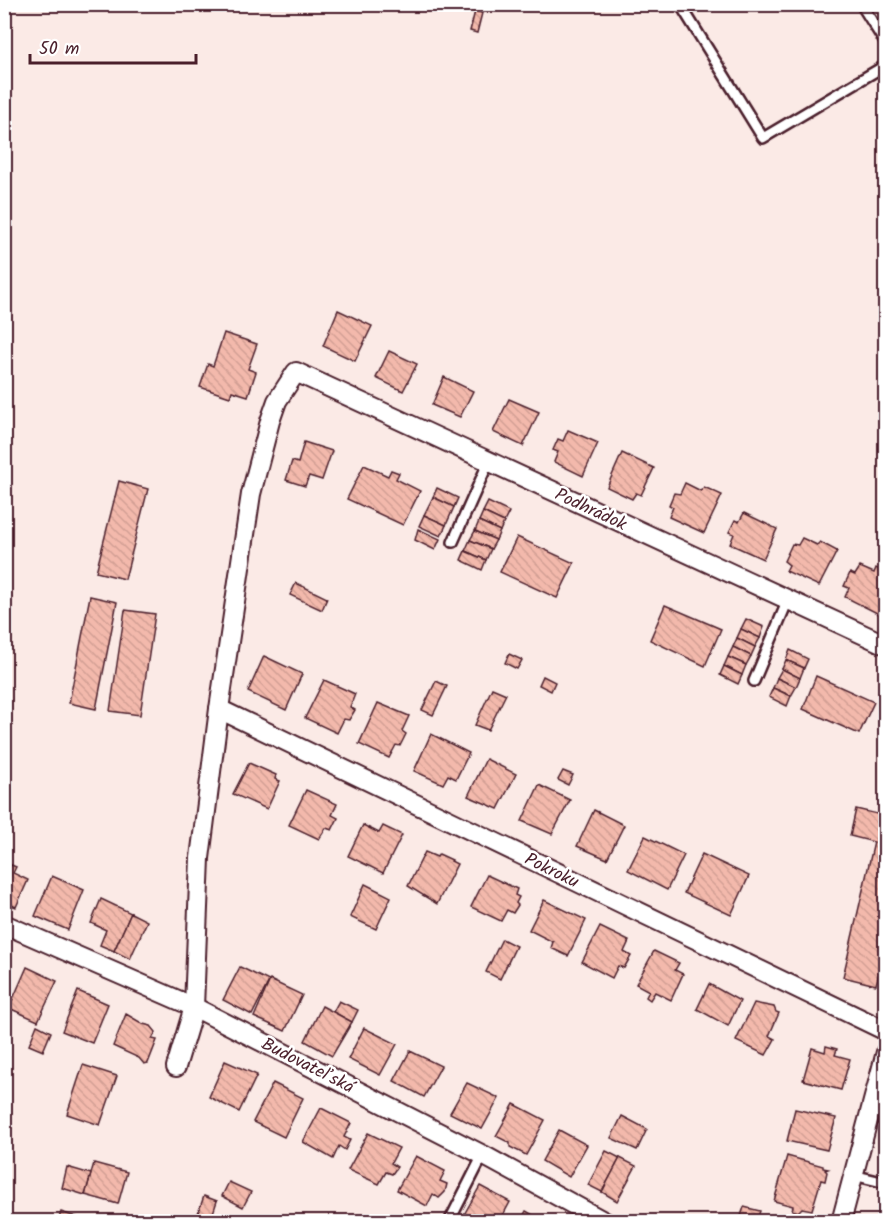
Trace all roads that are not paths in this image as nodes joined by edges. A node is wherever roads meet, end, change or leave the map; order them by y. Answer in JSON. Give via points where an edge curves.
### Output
{"nodes":[{"id":1,"x":680,"y":4,"type":"edge"},
{"id":2,"x":861,"y":4,"type":"edge"},
{"id":3,"x":885,"y":44,"type":"edge"},
{"id":4,"x":885,"y":65,"type":"edge"},
{"id":5,"x":489,"y":461,"type":"junction"},
{"id":6,"x":453,"y":542,"type":"dead end"},
{"id":7,"x":788,"y":600,"type":"junction"},
{"id":8,"x":885,"y":645,"type":"edge"},
{"id":9,"x":754,"y":681,"type":"dead end"},
{"id":10,"x":219,"y":709,"type":"junction"},
{"id":11,"x":4,"y":924,"type":"edge"},
{"id":12,"x":194,"y":1007,"type":"junction"},
{"id":13,"x":885,"y":1031,"type":"edge"},
{"id":14,"x":885,"y":1052,"type":"edge"},
{"id":15,"x":176,"y":1067,"type":"dead end"},
{"id":16,"x":483,"y":1155,"type":"junction"},
{"id":17,"x":854,"y":1175,"type":"junction"},
{"id":18,"x":885,"y":1183,"type":"edge"},
{"id":19,"x":449,"y":1221,"type":"edge"},
{"id":20,"x":605,"y":1221,"type":"edge"},
{"id":21,"x":841,"y":1221,"type":"edge"}],
"edges":[{"from":1,"to":4,"type":"lane","via":[[763,138]]},
{"from":2,"to":3,"type":"lane"},
{"from":5,"to":6,"type":"lane"},
{"from":5,"to":7,"type":"street","name":"Podhrádok"},
{"from":5,"to":10,"type":"street","name":"Podhrádok","via":[[296,372],[277,401],[251,494]]},
{"from":7,"to":8,"type":"street","name":"Podhrádok"},
{"from":7,"to":9,"type":"lane"},
{"from":10,"to":12,"type":"street","via":[[200,858]]},
{"from":10,"to":13,"type":"street","name":"Pokroku"},
{"from":11,"to":12,"type":"street","name":"Budovateľská"},
{"from":12,"to":15,"type":"street"},
{"from":12,"to":16,"type":"street","name":"Budovateľská"},
{"from":14,"to":17,"type":"street"},
{"from":16,"to":19,"type":"lane"},
{"from":16,"to":20,"type":"street","name":"Budovateľská"},
{"from":17,"to":18,"type":"lane"},
{"from":17,"to":21,"type":"street"}]}
